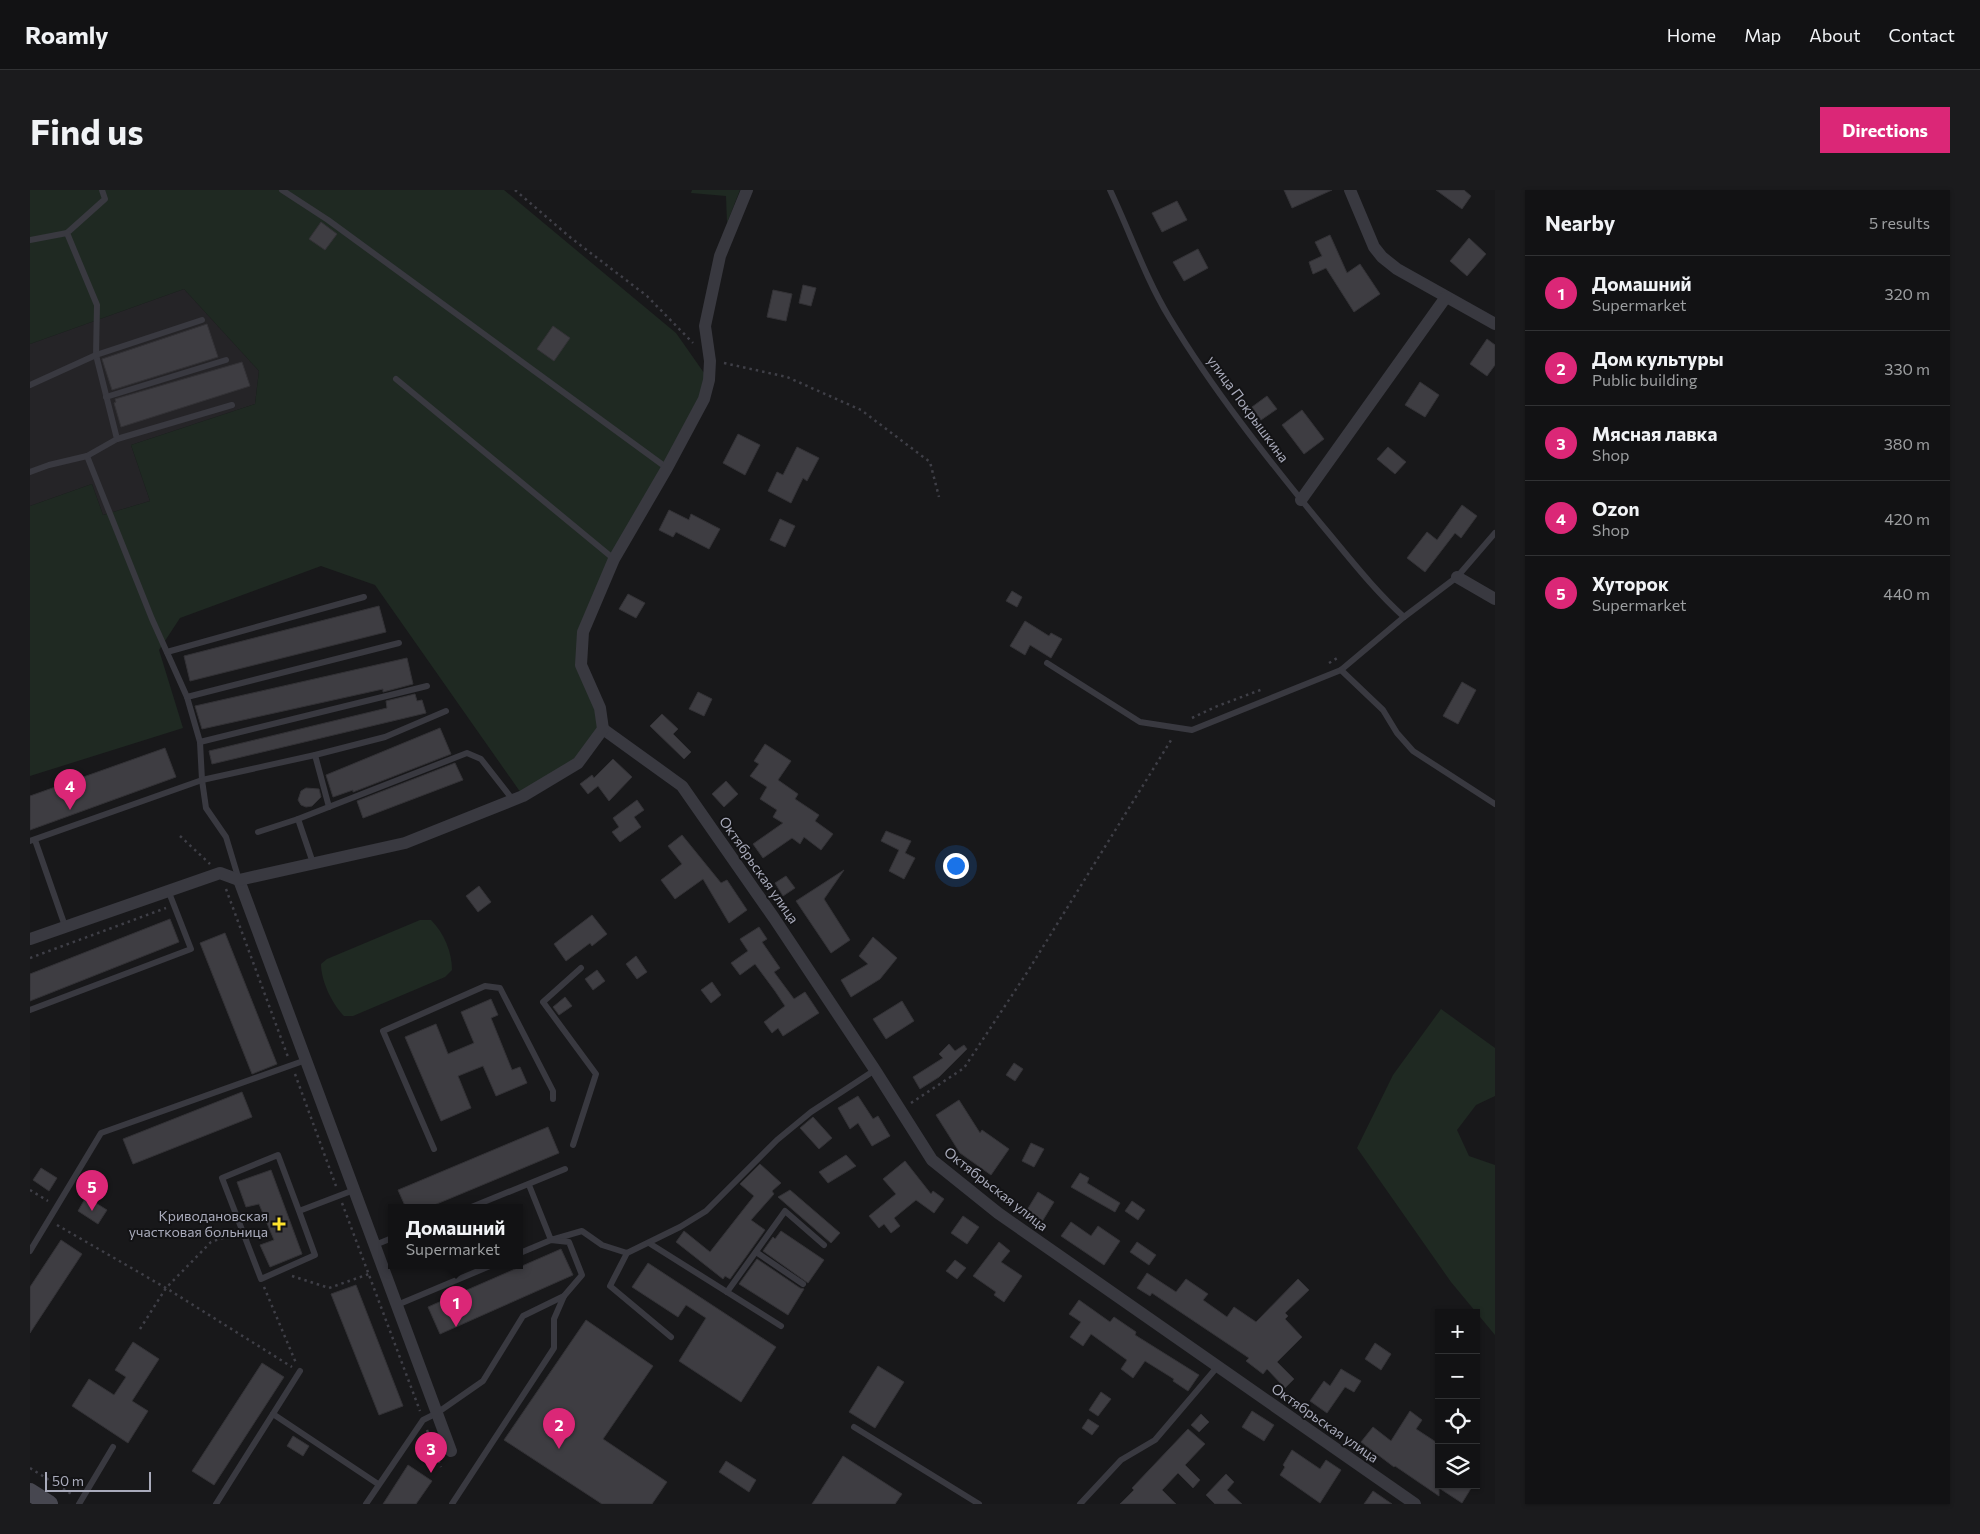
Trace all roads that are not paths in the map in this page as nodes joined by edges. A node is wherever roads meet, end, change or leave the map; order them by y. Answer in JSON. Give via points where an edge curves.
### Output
{"nodes":[{"id":1,"x":102,"y":190,"type":"edge"},
{"id":2,"x":282,"y":190,"type":"edge"},
{"id":3,"x":747,"y":190,"type":"edge"},
{"id":4,"x":1110,"y":190,"type":"edge"},
{"id":5,"x":1350,"y":190,"type":"edge"},
{"id":6,"x":67,"y":233,"type":"junction"},
{"id":7,"x":30,"y":240,"type":"edge"},
{"id":8,"x":1446,"y":297,"type":"junction"},
{"id":9,"x":202,"y":320,"type":"dead end"},
{"id":10,"x":1495,"y":324,"type":"edge"},
{"id":11,"x":96,"y":355,"type":"junction"},
{"id":12,"x":226,"y":360,"type":"dead end"},
{"id":13,"x":396,"y":379,"type":"dead end"},
{"id":14,"x":30,"y":385,"type":"edge"},
{"id":15,"x":106,"y":397,"type":"junction"},
{"id":16,"x":232,"y":405,"type":"dead end"},
{"id":17,"x":117,"y":439,"type":"junction"},
{"id":18,"x":87,"y":456,"type":"junction"},
{"id":19,"x":667,"y":468,"type":"junction"},
{"id":20,"x":30,"y":472,"type":"edge"},
{"id":21,"x":1302,"y":500,"type":"junction"},
{"id":22,"x":1495,"y":533,"type":"edge"},
{"id":23,"x":614,"y":559,"type":"junction"},
{"id":24,"x":1457,"y":577,"type":"junction"},
{"id":25,"x":364,"y":597,"type":"dead end"},
{"id":26,"x":1495,"y":598,"type":"edge"},
{"id":27,"x":1404,"y":617,"type":"junction"},
{"id":28,"x":399,"y":642,"type":"dead end"},
{"id":29,"x":167,"y":652,"type":"junction"},
{"id":30,"x":1047,"y":663,"type":"dead end"},
{"id":31,"x":1341,"y":670,"type":"junction"},
{"id":32,"x":427,"y":686,"type":"dead end"},
{"id":33,"x":187,"y":697,"type":"junction"},
{"id":34,"x":446,"y":711,"type":"dead end"},
{"id":35,"x":603,"y":729,"type":"junction"},
{"id":36,"x":200,"y":742,"type":"junction"},
{"id":37,"x":314,"y":756,"type":"junction"},
{"id":38,"x":202,"y":780,"type":"junction"},
{"id":39,"x":513,"y":800,"type":"junction"},
{"id":40,"x":1495,"y":804,"type":"edge"},
{"id":41,"x":329,"y":807,"type":"junction"},
{"id":42,"x":298,"y":819,"type":"junction"},
{"id":43,"x":258,"y":832,"type":"dead end"},
{"id":44,"x":32,"y":840,"type":"edge"},
{"id":45,"x":312,"y":863,"type":"junction"},
{"id":46,"x":239,"y":880,"type":"junction"},
{"id":47,"x":168,"y":890,"type":"junction"},
{"id":48,"x":65,"y":926,"type":"junction"},
{"id":49,"x":30,"y":940,"type":"edge"},
{"id":50,"x":581,"y":968,"type":"dead end"},
{"id":51,"x":30,"y":1010,"type":"edge"},
{"id":52,"x":306,"y":1060,"type":"junction"},
{"id":53,"x":875,"y":1070,"type":"junction"},
{"id":54,"x":553,"y":1099,"type":"dead end"},
{"id":55,"x":573,"y":1145,"type":"dead end"},
{"id":56,"x":434,"y":1149,"type":"dead end"},
{"id":57,"x":565,"y":1169,"type":"dead end"},
{"id":58,"x":529,"y":1185,"type":"junction"},
{"id":59,"x":354,"y":1190,"type":"junction"},
{"id":60,"x":479,"y":1204,"type":"edge"},
{"id":61,"x":299,"y":1211,"type":"junction"},
{"id":62,"x":388,"y":1240,"type":"edge"},
{"id":63,"x":551,"y":1240,"type":"junction"},
{"id":64,"x":649,"y":1242,"type":"junction"},
{"id":65,"x":375,"y":1245,"type":"junction"},
{"id":66,"x":824,"y":1245,"type":"dead end"},
{"id":67,"x":30,"y":1251,"type":"edge"},
{"id":68,"x":523,"y":1252,"type":"edge"},
{"id":69,"x":756,"y":1252,"type":"junction"},
{"id":70,"x":627,"y":1253,"type":"junction"},
{"id":71,"x":483,"y":1269,"type":"edge"},
{"id":72,"x":804,"y":1284,"type":"dead end"},
{"id":73,"x":727,"y":1292,"type":"junction"},
{"id":74,"x":564,"y":1296,"type":"junction"},
{"id":75,"x":397,"y":1305,"type":"junction"},
{"id":76,"x":781,"y":1326,"type":"dead end"},
{"id":77,"x":672,"y":1337,"type":"dead end"},
{"id":78,"x":1218,"y":1366,"type":"junction"},
{"id":79,"x":300,"y":1372,"type":"road end"},
{"id":80,"x":437,"y":1413,"type":"junction"},
{"id":81,"x":273,"y":1414,"type":"junction"},
{"id":82,"x":854,"y":1427,"type":"dead end"},
{"id":83,"x":113,"y":1447,"type":"dead end"},
{"id":84,"x":451,"y":1451,"type":"dead end"},
{"id":85,"x":378,"y":1484,"type":"junction"},
{"id":86,"x":30,"y":1492,"type":"edge"},
{"id":87,"x":80,"y":1502,"type":"edge"},
{"id":88,"x":48,"y":1504,"type":"edge"},
{"id":89,"x":216,"y":1504,"type":"edge"},
{"id":90,"x":366,"y":1504,"type":"edge"},
{"id":91,"x":452,"y":1504,"type":"edge"},
{"id":92,"x":979,"y":1504,"type":"edge"},
{"id":93,"x":1080,"y":1504,"type":"edge"},
{"id":94,"x":1415,"y":1504,"type":"edge"}],
"edges":[{"from":1,"to":6,"type":"lane","via":[[105,199]]},
{"from":2,"to":19,"type":"lane","via":[[336,225]]},
{"from":3,"to":19,"type":"street","via":[[720,256],[705,326],[710,380],[704,399]]},
{"from":4,"to":21,"type":"lane","name":"улица Покрышкина","via":[[1168,316],[1254,441]]},
{"from":5,"to":8,"type":"street","via":[[1374,247],[1382,257]]},
{"from":6,"to":7,"type":"lane"},
{"from":6,"to":11,"type":"lane","via":[[97,305]]},
{"from":8,"to":10,"type":"street"},
{"from":8,"to":21,"type":"street"},
{"from":9,"to":11,"type":"lane"},
{"from":11,"to":14,"type":"lane"},
{"from":11,"to":15,"type":"lane"},
{"from":12,"to":15,"type":"lane"},
{"from":13,"to":23,"type":"lane"},
{"from":15,"to":17,"type":"lane"},
{"from":16,"to":17,"type":"lane"},
{"from":17,"to":18,"type":"lane"},
{"from":18,"to":20,"type":"lane"},
{"from":18,"to":29,"type":"lane"},
{"from":19,"to":23,"type":"street"},
{"from":21,"to":27,"type":"lane","name":"улица Покрышкина","via":[[1384,599]]},
{"from":22,"to":24,"type":"lane"},
{"from":23,"to":35,"type":"street","via":[[582,632],[581,665],[600,708]]},
{"from":24,"to":26,"type":"street"},
{"from":24,"to":27,"type":"lane"},
{"from":25,"to":29,"type":"lane"},
{"from":27,"to":31,"type":"lane"},
{"from":28,"to":33,"type":"lane"},
{"from":29,"to":33,"type":"lane"},
{"from":30,"to":31,"type":"lane","via":[[1140,722],[1192,730]]},
{"from":31,"to":40,"type":"lane","via":[[1383,710],[1413,751]]},
{"from":32,"to":36,"type":"lane"},
{"from":33,"to":36,"type":"lane"},
{"from":34,"to":37,"type":"lane","via":[[385,737]]},
{"from":35,"to":39,"type":"street","via":[[578,763]]},
{"from":35,"to":53,"type":"street","name":"Октябрьская улица","via":[[682,786]]},
{"from":36,"to":38,"type":"lane"},
{"from":37,"to":38,"type":"lane"},
{"from":37,"to":41,"type":"lane"},
{"from":38,"to":44,"type":"lane"},
{"from":38,"to":46,"type":"lane","via":[[206,808],[226,836]]},
{"from":39,"to":41,"type":"lane","via":[[481,759],[468,753]]},
{"from":39,"to":45,"type":"street","via":[[405,843]]},
{"from":41,"to":42,"type":"lane"},
{"from":42,"to":43,"type":"lane"},
{"from":42,"to":45,"type":"lane"},
{"from":44,"to":48,"type":"lane"},
{"from":45,"to":46,"type":"street"},
{"from":46,"to":47,"type":"street","via":[[220,873]]},
{"from":46,"to":52,"type":"street"},
{"from":47,"to":48,"type":"street"},
{"from":47,"to":51,"type":"lane","via":[[191,949]]},
{"from":48,"to":49,"type":"street"},
{"from":50,"to":55,"type":"lane","via":[[543,1002],[596,1074]]},
{"from":52,"to":59,"type":"street"},
{"from":52,"to":67,"type":"lane","via":[[101,1133]]},
{"from":53,"to":64,"type":"lane","via":[[811,1112],[777,1140],[706,1212]]},
{"from":53,"to":78,"type":"street","name":"Октябрьская улица","via":[[932,1160],[991,1207]]},
{"from":54,"to":56,"type":"lane","via":[[553,1091],[500,988],[485,986],[382,1031]]},
{"from":57,"to":58,"type":"lane"},
{"from":58,"to":60,"type":"lane"},
{"from":58,"to":63,"type":"lane"},
{"from":59,"to":61,"type":"lane"},
{"from":59,"to":65,"type":"street"},
{"from":61,"to":61,"type":"lane","via":[[278,1156],[222,1178],[261,1279],[315,1255]]},
{"from":62,"to":65,"type":"lane"},
{"from":63,"to":68,"type":"lane"},
{"from":63,"to":70,"type":"lane","via":[[582,1231],[602,1246]]},
{"from":63,"to":74,"type":"lane","via":[[569,1242],[582,1275]]},
{"from":64,"to":70,"type":"lane"},
{"from":64,"to":73,"type":"lane"},
{"from":65,"to":75,"type":"street"},
{"from":66,"to":69,"type":"lane","via":[[785,1211]]},
{"from":69,"to":72,"type":"lane"},
{"from":69,"to":73,"type":"lane"},
{"from":70,"to":77,"type":"lane","via":[[610,1286]]},
{"from":71,"to":75,"type":"lane"},
{"from":73,"to":76,"type":"lane"},
{"from":74,"to":80,"type":"lane","via":[[523,1316],[483,1382]]},
{"from":74,"to":91,"type":"lane","via":[[554,1319],[554,1348]]},
{"from":75,"to":80,"type":"street"},
{"from":78,"to":93,"type":"lane","via":[[1155,1440],[1122,1460]]},
{"from":78,"to":94,"type":"street","name":"Октябрьская улица"},
{"from":79,"to":81,"type":"lane"},
{"from":80,"to":84,"type":"street"},
{"from":80,"to":85,"type":"lane","via":[[423,1420]]},
{"from":81,"to":85,"type":"lane"},
{"from":81,"to":89,"type":"lane"},
{"from":82,"to":92,"type":"lane"},
{"from":83,"to":87,"type":"lane"},
{"from":85,"to":90,"type":"lane"},
{"from":86,"to":88,"type":"street"}]}
